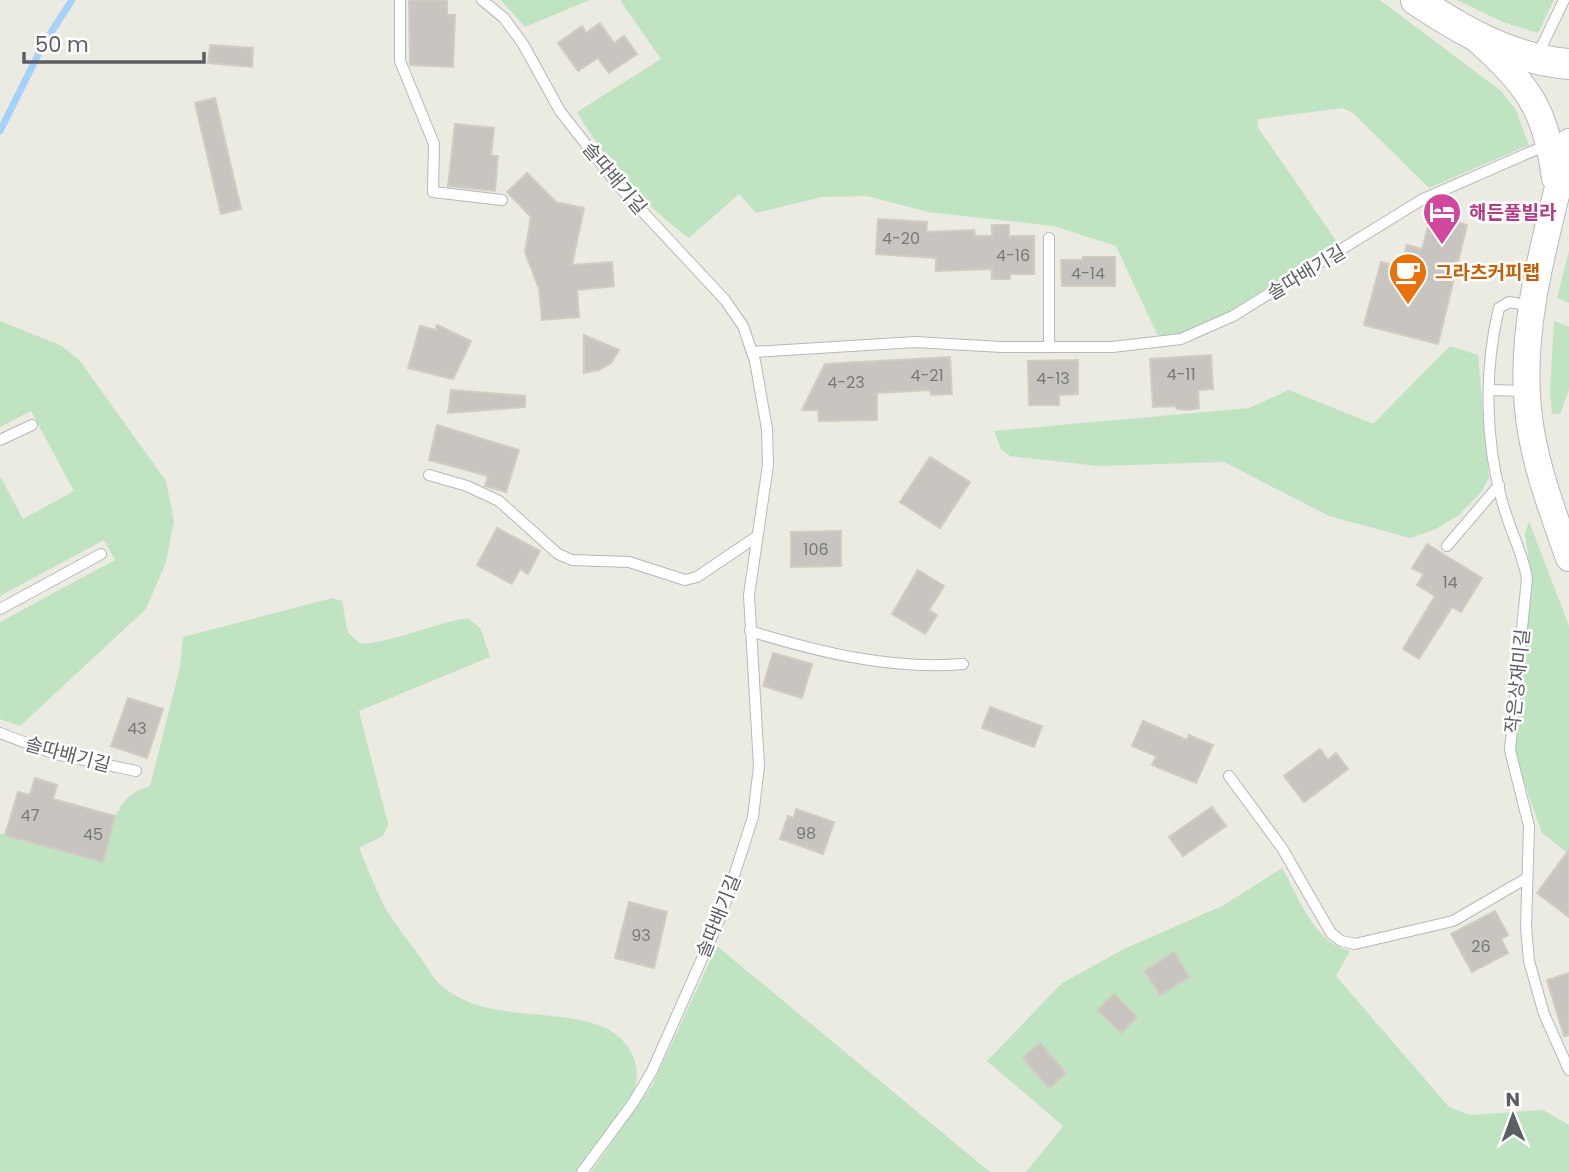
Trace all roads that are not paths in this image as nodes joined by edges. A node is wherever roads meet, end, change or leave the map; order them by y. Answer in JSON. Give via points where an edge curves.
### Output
{"nodes":[{"id":1,"x":400,"y":0,"type":"edge"},
{"id":2,"x":482,"y":0,"type":"edge"},
{"id":3,"x":1416,"y":0,"type":"edge"},
{"id":4,"x":1564,"y":0,"type":"edge"},
{"id":5,"x":1473,"y":36,"type":"junction"},
{"id":6,"x":1536,"y":59,"type":"junction"},
{"id":7,"x":1569,"y":64,"type":"edge"},
{"id":8,"x":1559,"y":143,"type":"edge"},
{"id":9,"x":1563,"y":182,"type":"edge"},
{"id":10,"x":502,"y":200,"type":"dead end"},
{"id":11,"x":1049,"y":238,"type":"dead end"},
{"id":12,"x":1532,"y":306,"type":"junction"},
{"id":13,"x":1049,"y":347,"type":"junction"},
{"id":14,"x":752,"y":352,"type":"junction"},
{"id":15,"x":1489,"y":390,"type":"junction"},
{"id":16,"x":1527,"y":391,"type":"junction"},
{"id":17,"x":32,"y":425,"type":"dead end"},
{"id":18,"x":0,"y":440,"type":"edge"},
{"id":19,"x":429,"y":475,"type":"dead end"},
{"id":20,"x":1499,"y":485,"type":"junction"},
{"id":21,"x":756,"y":537,"type":"junction"},
{"id":22,"x":1447,"y":546,"type":"dead end"},
{"id":23,"x":101,"y":554,"type":"dead end"},
{"id":24,"x":1569,"y":558,"type":"edge"},
{"id":25,"x":0,"y":609,"type":"edge"},
{"id":26,"x":750,"y":631,"type":"junction"},
{"id":27,"x":962,"y":664,"type":"dead end"},
{"id":28,"x":1,"y":735,"type":"edge"},
{"id":29,"x":136,"y":771,"type":"dead end"},
{"id":30,"x":1228,"y":776,"type":"dead end"},
{"id":31,"x":1527,"y":878,"type":"junction"},
{"id":32,"x":1569,"y":1070,"type":"edge"},
{"id":33,"x":582,"y":1172,"type":"edge"}],
"edges":[{"from":1,"to":10,"type":"lane","via":[[400,61],[434,144],[433,191]]},
{"from":2,"to":14,"type":"lane","name":"솔따배기길","via":[[523,44],[560,111],[617,184],[725,300],[743,326]]},
{"from":3,"to":5,"type":"main road"},
{"from":4,"to":6,"type":"lane"},
{"from":5,"to":6,"type":"main road"},
{"from":5,"to":8,"type":"street","via":[[1528,90]]},
{"from":6,"to":7,"type":"main road"},
{"from":8,"to":9,"type":"street"},
{"from":8,"to":13,"type":"lane","name":"솔따배기길","via":[[1423,199],[1207,331],[1154,344]]},
{"from":9,"to":12,"type":"street"},
{"from":11,"to":13,"type":"lane"},
{"from":12,"to":15,"type":"lane","name":"작은상재미길","via":[[1509,302],[1499,308]]},
{"from":12,"to":16,"type":"street"},
{"from":13,"to":14,"type":"lane","name":"솔따배기길","via":[[915,342]]},
{"from":14,"to":21,"type":"lane","name":"솔따배기길","via":[[764,399],[768,465]]},
{"from":15,"to":16,"type":"lane"},
{"from":15,"to":20,"type":"lane","name":"작은상재미길"},
{"from":16,"to":24,"type":"street","via":[[1543,484]]},
{"from":17,"to":18,"type":"lane"},
{"from":19,"to":21,"type":"lane","via":[[499,501],[558,554],[572,560],[629,562],[685,580],[697,577]]},
{"from":20,"to":22,"type":"lane"},
{"from":20,"to":31,"type":"lane","name":"작은상재미길","via":[[1527,578],[1510,750],[1529,826]]},
{"from":21,"to":26,"type":"lane","name":"솔따배기길"},
{"from":23,"to":25,"type":"lane"},
{"from":26,"to":27,"type":"lane","via":[[901,665]]},
{"from":26,"to":33,"type":"lane","name":"솔따배기길","via":[[759,766],[753,817],[720,916],[652,1071]]},
{"from":28,"to":29,"type":"lane","name":"솔따배기길","via":[[55,754]]},
{"from":30,"to":31,"type":"lane","via":[[1277,840],[1322,921],[1341,941],[1355,944],[1453,921]]},
{"from":31,"to":32,"type":"lane","name":"작은상재미길","via":[[1529,961],[1544,1013]]}]}
